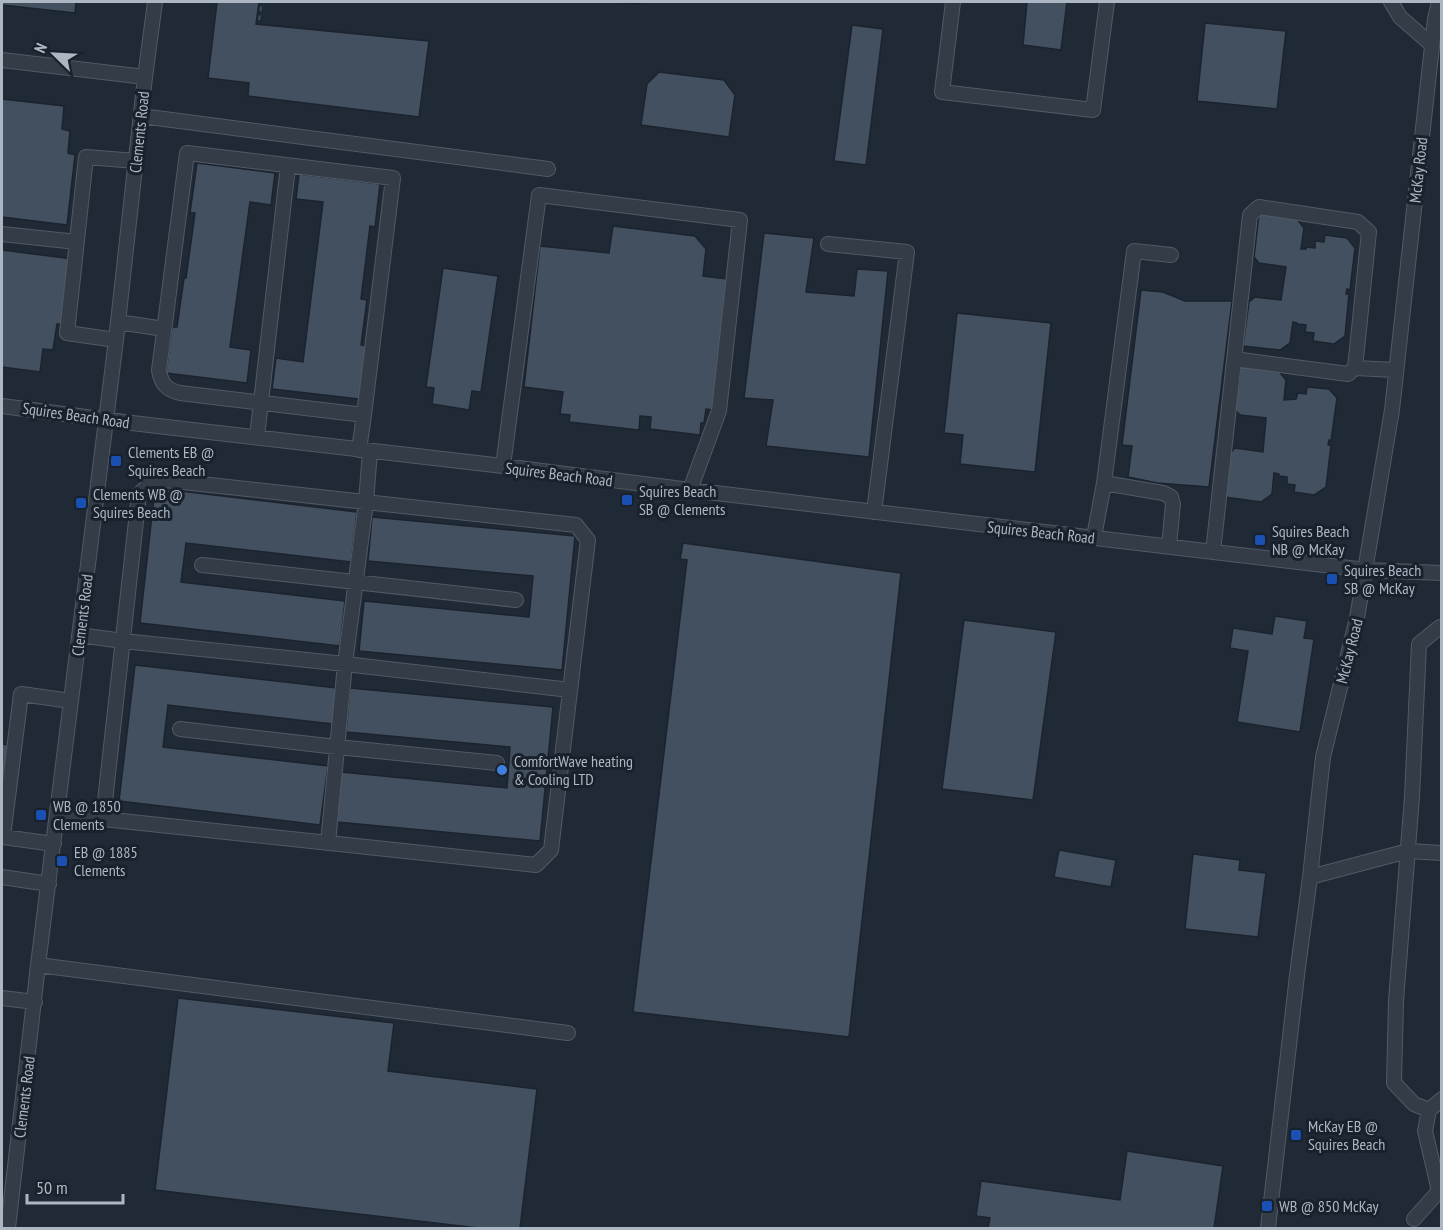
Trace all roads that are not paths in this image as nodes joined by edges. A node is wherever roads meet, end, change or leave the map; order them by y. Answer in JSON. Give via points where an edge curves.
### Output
{"nodes":[{"id":1,"x":156,"y":2,"type":"edge"},
{"id":2,"x":953,"y":2,"type":"edge"},
{"id":3,"x":1107,"y":2,"type":"edge"},
{"id":4,"x":1391,"y":2,"type":"edge"},
{"id":5,"x":1439,"y":2,"type":"edge"},
{"id":6,"x":1432,"y":45,"type":"junction"},
{"id":7,"x":2,"y":60,"type":"edge"},
{"id":8,"x":145,"y":77,"type":"junction"},
{"id":9,"x":141,"y":116,"type":"junction"},
{"id":10,"x":136,"y":161,"type":"junction"},
{"id":11,"x":288,"y":166,"type":"junction"},
{"id":12,"x":548,"y":169,"type":"dead end"},
{"id":13,"x":2,"y":234,"type":"edge"},
{"id":14,"x":77,"y":242,"type":"junction"},
{"id":15,"x":828,"y":244,"type":"dead end"},
{"id":16,"x":1171,"y":255,"type":"dead end"},
{"id":17,"x":118,"y":322,"type":"junction"},
{"id":18,"x":164,"y":328,"type":"junction"},
{"id":19,"x":116,"y":340,"type":"junction"},
{"id":20,"x":1234,"y":359,"type":"junction"},
{"id":21,"x":1355,"y":368,"type":"junction"},
{"id":22,"x":1395,"y":370,"type":"junction"},
{"id":23,"x":261,"y":402,"type":"junction"},
{"id":24,"x":2,"y":405,"type":"edge"},
{"id":25,"x":364,"y":415,"type":"junction"},
{"id":26,"x":107,"y":419,"type":"junction"},
{"id":27,"x":256,"y":437,"type":"junction"},
{"id":28,"x":365,"y":451,"type":"junction"},
{"id":29,"x":503,"y":466,"type":"junction"},
{"id":30,"x":1104,"y":483,"type":"junction"},
{"id":31,"x":690,"y":490,"type":"junction"},
{"id":32,"x":366,"y":502,"type":"junction"},
{"id":33,"x":874,"y":512,"type":"junction"},
{"id":34,"x":1094,"y":537,"type":"junction"},
{"id":35,"x":1169,"y":546,"type":"junction"},
{"id":36,"x":1213,"y":552,"type":"junction"},
{"id":37,"x":202,"y":564,"type":"dead end"},
{"id":38,"x":1366,"y":570,"type":"junction"},
{"id":39,"x":1442,"y":573,"type":"edge"},
{"id":40,"x":356,"y":582,"type":"junction"},
{"id":41,"x":516,"y":600,"type":"dead end"},
{"id":42,"x":1442,"y":627,"type":"edge"},
{"id":43,"x":79,"y":635,"type":"junction"},
{"id":44,"x":123,"y":641,"type":"junction"},
{"id":45,"x":345,"y":664,"type":"junction"},
{"id":46,"x":570,"y":690,"type":"junction"},
{"id":47,"x":71,"y":701,"type":"junction"},
{"id":48,"x":180,"y":729,"type":"dead end"},
{"id":49,"x":337,"y":747,"type":"junction"},
{"id":50,"x":498,"y":763,"type":"dead end"},
{"id":51,"x":57,"y":814,"type":"junction"},
{"id":52,"x":103,"y":819,"type":"junction"},
{"id":53,"x":328,"y":843,"type":"junction"},
{"id":54,"x":54,"y":844,"type":"junction"},
{"id":55,"x":1408,"y":851,"type":"junction"},
{"id":56,"x":1442,"y":853,"type":"edge"},
{"id":57,"x":2,"y":877,"type":"edge"},
{"id":58,"x":1310,"y":877,"type":"junction"},
{"id":59,"x":49,"y":884,"type":"junction"},
{"id":60,"x":38,"y":965,"type":"junction"},
{"id":61,"x":2,"y":998,"type":"edge"},
{"id":62,"x":35,"y":1002,"type":"junction"},
{"id":63,"x":568,"y":1033,"type":"dead end"},
{"id":64,"x":1442,"y":1099,"type":"edge"},
{"id":65,"x":1429,"y":1110,"type":"junction"},
{"id":66,"x":1436,"y":1148,"type":"edge"},
{"id":67,"x":1413,"y":1219,"type":"dead end"},
{"id":68,"x":8,"y":1228,"type":"edge"},
{"id":69,"x":1268,"y":1228,"type":"edge"}],
"edges":[{"from":1,"to":8,"type":"street","name":"Clements Road"},
{"from":2,"to":3,"type":"street","via":[[942,92],[1093,110]]},
{"from":4,"to":6,"type":"street","via":[[1400,17]]},
{"from":5,"to":6,"type":"street","name":"McKay Road"},
{"from":6,"to":22,"type":"street","name":"McKay Road"},
{"from":7,"to":8,"type":"street"},
{"from":8,"to":9,"type":"street","name":"Clements Road"},
{"from":9,"to":10,"type":"street","name":"Clements Road"},
{"from":9,"to":12,"type":"street"},
{"from":10,"to":14,"type":"street","via":[[86,158]]},
{"from":10,"to":17,"type":"street","name":"Clements Road"},
{"from":11,"to":18,"type":"street","via":[[186,153]]},
{"from":11,"to":23,"type":"street"},
{"from":11,"to":25,"type":"street","via":[[393,178]]},
{"from":13,"to":14,"type":"street"},
{"from":14,"to":19,"type":"street","via":[[67,333]]},
{"from":15,"to":33,"type":"street","via":[[907,252]]},
{"from":16,"to":30,"type":"street","via":[[1134,252]]},
{"from":17,"to":18,"type":"street"},
{"from":17,"to":19,"type":"street","name":"Clements Road"},
{"from":18,"to":23,"type":"street","via":[[159,370],[167,388],[180,393]]},
{"from":19,"to":26,"type":"street","name":"Clements Road"},
{"from":20,"to":21,"type":"street","via":[[1348,374]]},
{"from":20,"to":21,"type":"street","via":[[1250,215],[1259,207],[1358,222],[1370,232]]},
{"from":20,"to":36,"type":"street"},
{"from":21,"to":22,"type":"street"},
{"from":22,"to":38,"type":"street","name":"McKay Road"},
{"from":23,"to":25,"type":"street"},
{"from":23,"to":27,"type":"street"},
{"from":24,"to":26,"type":"street","name":"Squires Beach Road"},
{"from":25,"to":28,"type":"street"},
{"from":26,"to":27,"type":"street","name":"Squires Beach Road"},
{"from":26,"to":43,"type":"street","name":"Clements Road"},
{"from":27,"to":28,"type":"street","name":"Squires Beach Road"},
{"from":28,"to":29,"type":"street","name":"Squires Beach Road"},
{"from":28,"to":32,"type":"street"},
{"from":29,"to":31,"type":"street","name":"Squires Beach Road"},
{"from":29,"to":31,"type":"street","via":[[538,195],[740,220],[719,411]]},
{"from":30,"to":34,"type":"street"},
{"from":30,"to":35,"type":"street","via":[[1171,497]]},
{"from":31,"to":33,"type":"street","name":"Squires Beach Road"},
{"from":32,"to":40,"type":"street"},
{"from":32,"to":44,"type":"street","via":[[155,479],[139,494]]},
{"from":32,"to":46,"type":"street","via":[[576,525],[588,540]]},
{"from":33,"to":34,"type":"street","name":"Squires Beach Road"},
{"from":34,"to":35,"type":"street","name":"Squires Beach Road"},
{"from":35,"to":36,"type":"street","name":"Squires Beach Road"},
{"from":36,"to":38,"type":"street","name":"Squires Beach Road"},
{"from":37,"to":40,"type":"street"},
{"from":38,"to":39,"type":"street","name":"Squires Beach Road"},
{"from":38,"to":58,"type":"street","name":"McKay Road","via":[[1323,757]]},
{"from":40,"to":41,"type":"street"},
{"from":40,"to":45,"type":"street"},
{"from":42,"to":55,"type":"street","via":[[1419,644]]},
{"from":43,"to":44,"type":"street"},
{"from":43,"to":47,"type":"street","name":"Clements Road"},
{"from":44,"to":45,"type":"street"},
{"from":44,"to":52,"type":"street"},
{"from":45,"to":46,"type":"street"},
{"from":45,"to":49,"type":"street"},
{"from":46,"to":53,"type":"street","via":[[551,849],[536,866]]},
{"from":47,"to":51,"type":"street","name":"Clements Road"},
{"from":47,"to":54,"type":"street","via":[[21,694],[3,837]]},
{"from":48,"to":49,"type":"street"},
{"from":49,"to":50,"type":"street"},
{"from":49,"to":53,"type":"street"},
{"from":51,"to":52,"type":"street"},
{"from":51,"to":54,"type":"street","name":"Clements Road"},
{"from":52,"to":53,"type":"street"},
{"from":54,"to":59,"type":"street","name":"Clements Road"},
{"from":55,"to":56,"type":"street"},
{"from":55,"to":58,"type":"street"},
{"from":55,"to":65,"type":"street","via":[[1394,1083],[1414,1104]]},
{"from":57,"to":59,"type":"street"},
{"from":58,"to":69,"type":"street","name":"McKay Road"},
{"from":59,"to":60,"type":"street","name":"Clements Road"},
{"from":60,"to":62,"type":"street","name":"Clements Road"},
{"from":60,"to":63,"type":"street"},
{"from":61,"to":62,"type":"street"},
{"from":62,"to":68,"type":"street","name":"Clements Road"},
{"from":64,"to":65,"type":"street"},
{"from":65,"to":66,"type":"street","via":[[1425,1131]]},
{"from":66,"to":67,"type":"street","via":[[1439,1191]]}]}
